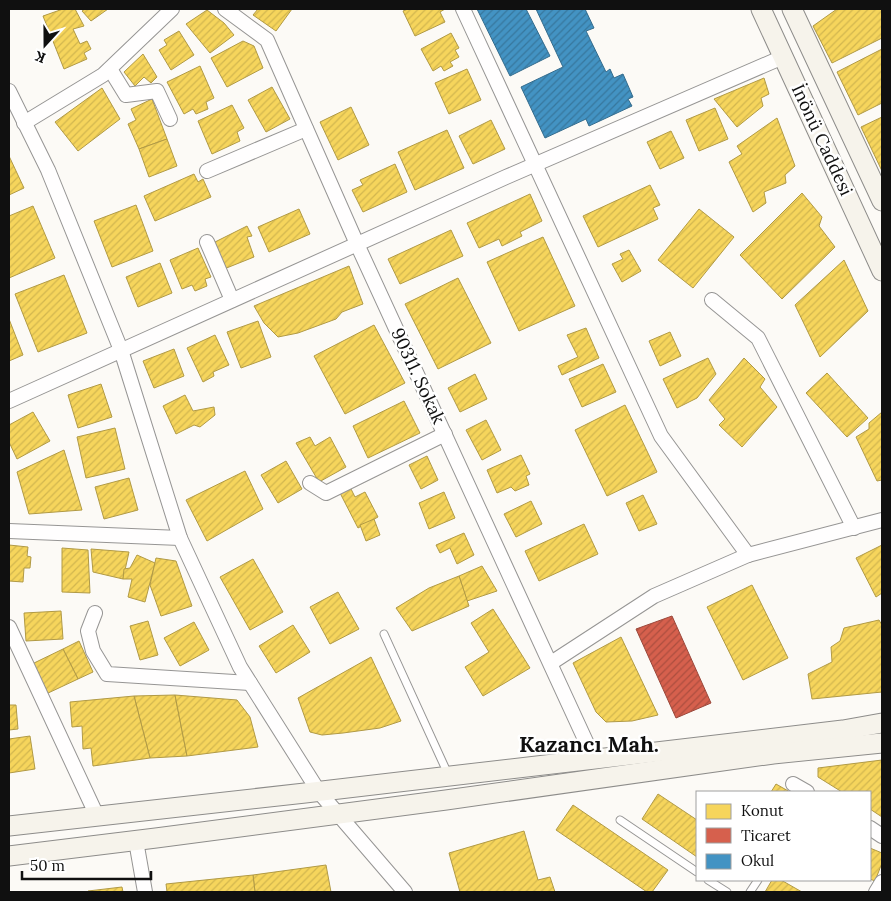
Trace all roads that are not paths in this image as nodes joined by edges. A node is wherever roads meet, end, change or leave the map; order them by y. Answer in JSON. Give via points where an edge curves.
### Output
{"nodes":[{"id":1,"x":172,"y":9,"type":"edge"},
{"id":2,"x":225,"y":9,"type":"edge"},
{"id":3,"x":462,"y":9,"type":"edge"},
{"id":4,"x":761,"y":9,"type":"edge"},
{"id":5,"x":792,"y":9,"type":"edge"},
{"id":6,"x":783,"y":57,"type":"junction"},
{"id":7,"x":110,"y":69,"type":"junction"},
{"id":8,"x":9,"y":91,"type":"edge"},
{"id":9,"x":170,"y":119,"type":"dead end"},
{"id":10,"x":24,"y":123,"type":"junction"},
{"id":11,"x":306,"y":129,"type":"junction"},
{"id":12,"x":535,"y":164,"type":"junction"},
{"id":13,"x":207,"y":172,"type":"dead end"},
{"id":14,"x":882,"y":201,"type":"edge"},
{"id":15,"x":207,"y":242,"type":"dead end"},
{"id":16,"x":357,"y":244,"type":"junction"},
{"id":17,"x":882,"y":271,"type":"edge"},
{"id":18,"x":232,"y":300,"type":"junction"},
{"id":19,"x":712,"y":300,"type":"dead end"},
{"id":20,"x":121,"y":350,"type":"junction"},
{"id":21,"x":9,"y":401,"type":"edge"},
{"id":22,"x":445,"y":434,"type":"junction"},
{"id":23,"x":310,"y":483,"type":"dead end"},
{"id":24,"x":882,"y":520,"type":"edge"},
{"id":25,"x":854,"y":528,"type":"junction"},
{"id":26,"x":10,"y":529,"type":"edge"},
{"id":27,"x":180,"y":538,"type":"junction"},
{"id":28,"x":748,"y":555,"type":"junction"},
{"id":29,"x":95,"y":613,"type":"dead end"},
{"id":30,"x":9,"y":627,"type":"edge"},
{"id":31,"x":384,"y":634,"type":"dead end"},
{"id":32,"x":551,"y":664,"type":"junction"},
{"id":33,"x":250,"y":683,"type":"junction"},
{"id":34,"x":882,"y":723,"type":"edge"},
{"id":35,"x":882,"y":744,"type":"edge"},
{"id":36,"x":594,"y":759,"type":"junction"},
{"id":37,"x":450,"y":776,"type":"junction"},
{"id":38,"x":792,"y":784,"type":"dead end"},
{"id":39,"x":805,"y":791,"type":"edge"},
{"id":40,"x":319,"y":792,"type":"junction"},
{"id":41,"x":340,"y":814,"type":"junction"},
{"id":42,"x":98,"y":816,"type":"junction"},
{"id":43,"x":620,"y":820,"type":"dead end"},
{"id":44,"x":9,"y":826,"type":"edge"},
{"id":45,"x":871,"y":829,"type":"edge"},
{"id":46,"x":882,"y":836,"type":"edge"},
{"id":47,"x":136,"y":841,"type":"junction"},
{"id":48,"x":9,"y":856,"type":"edge"},
{"id":49,"x":696,"y":871,"type":"edge"},
{"id":50,"x":710,"y":881,"type":"edge"},
{"id":51,"x":757,"y":881,"type":"edge"},
{"id":52,"x":882,"y":882,"type":"edge"},
{"id":53,"x":145,"y":892,"type":"edge"},
{"id":54,"x":404,"y":892,"type":"edge"},
{"id":55,"x":727,"y":892,"type":"edge"},
{"id":56,"x":750,"y":892,"type":"edge"},
{"id":57,"x":876,"y":892,"type":"edge"}],
"edges":[{"from":1,"to":7,"type":"street"},
{"from":2,"to":11,"type":"street","name":"90311. Sokak","via":[[267,40]]},
{"from":3,"to":12,"type":"street"},
{"from":4,"to":6,"type":"main road","name":"İnönü Caddesi"},
{"from":5,"to":14,"type":"main road"},
{"from":6,"to":12,"type":"street"},
{"from":6,"to":17,"type":"main road","name":"İnönü Caddesi"},
{"from":7,"to":9,"type":"street","via":[[126,95],[158,91]]},
{"from":7,"to":10,"type":"street"},
{"from":8,"to":10,"type":"street"},
{"from":10,"to":20,"type":"street","via":[[48,170]]},
{"from":11,"to":13,"type":"street"},
{"from":11,"to":16,"type":"street","name":"90311. Sokak"},
{"from":12,"to":16,"type":"street"},
{"from":12,"to":28,"type":"street","via":[[660,436]]},
{"from":15,"to":18,"type":"street"},
{"from":16,"to":18,"type":"street"},
{"from":16,"to":22,"type":"street","name":"90311. Sokak"},
{"from":18,"to":20,"type":"street"},
{"from":19,"to":25,"type":"street","via":[[758,338]]},
{"from":20,"to":21,"type":"street"},
{"from":20,"to":27,"type":"street"},
{"from":22,"to":23,"type":"street","via":[[326,493]]},
{"from":22,"to":32,"type":"street","name":"90311. Sokak"},
{"from":24,"to":25,"type":"street"},
{"from":25,"to":28,"type":"street"},
{"from":26,"to":27,"type":"street"},
{"from":27,"to":33,"type":"street"},
{"from":28,"to":32,"type":"street","via":[[654,596]]},
{"from":29,"to":33,"type":"street","via":[[88,631],[94,651],[107,674]]},
{"from":30,"to":42,"type":"street"},
{"from":31,"to":37,"type":"lane"},
{"from":32,"to":36,"type":"street","name":"90311. Sokak"},
{"from":33,"to":40,"type":"street"},
{"from":34,"to":36,"type":"main road"},
{"from":35,"to":41,"type":"main road","via":[[773,754]]},
{"from":36,"to":37,"type":"main road"},
{"from":37,"to":40,"type":"main road"},
{"from":38,"to":39,"type":"street"},
{"from":40,"to":41,"type":"street"},
{"from":40,"to":42,"type":"main road"},
{"from":41,"to":47,"type":"main road"},
{"from":41,"to":54,"type":"street"},
{"from":42,"to":44,"type":"main road"},
{"from":43,"to":49,"type":"lane"},
{"from":45,"to":46,"type":"street"},
{"from":47,"to":48,"type":"main road"},
{"from":47,"to":53,"type":"street"},
{"from":50,"to":55,"type":"lane"},
{"from":51,"to":56,"type":"lane"},
{"from":52,"to":57,"type":"street"}]}
